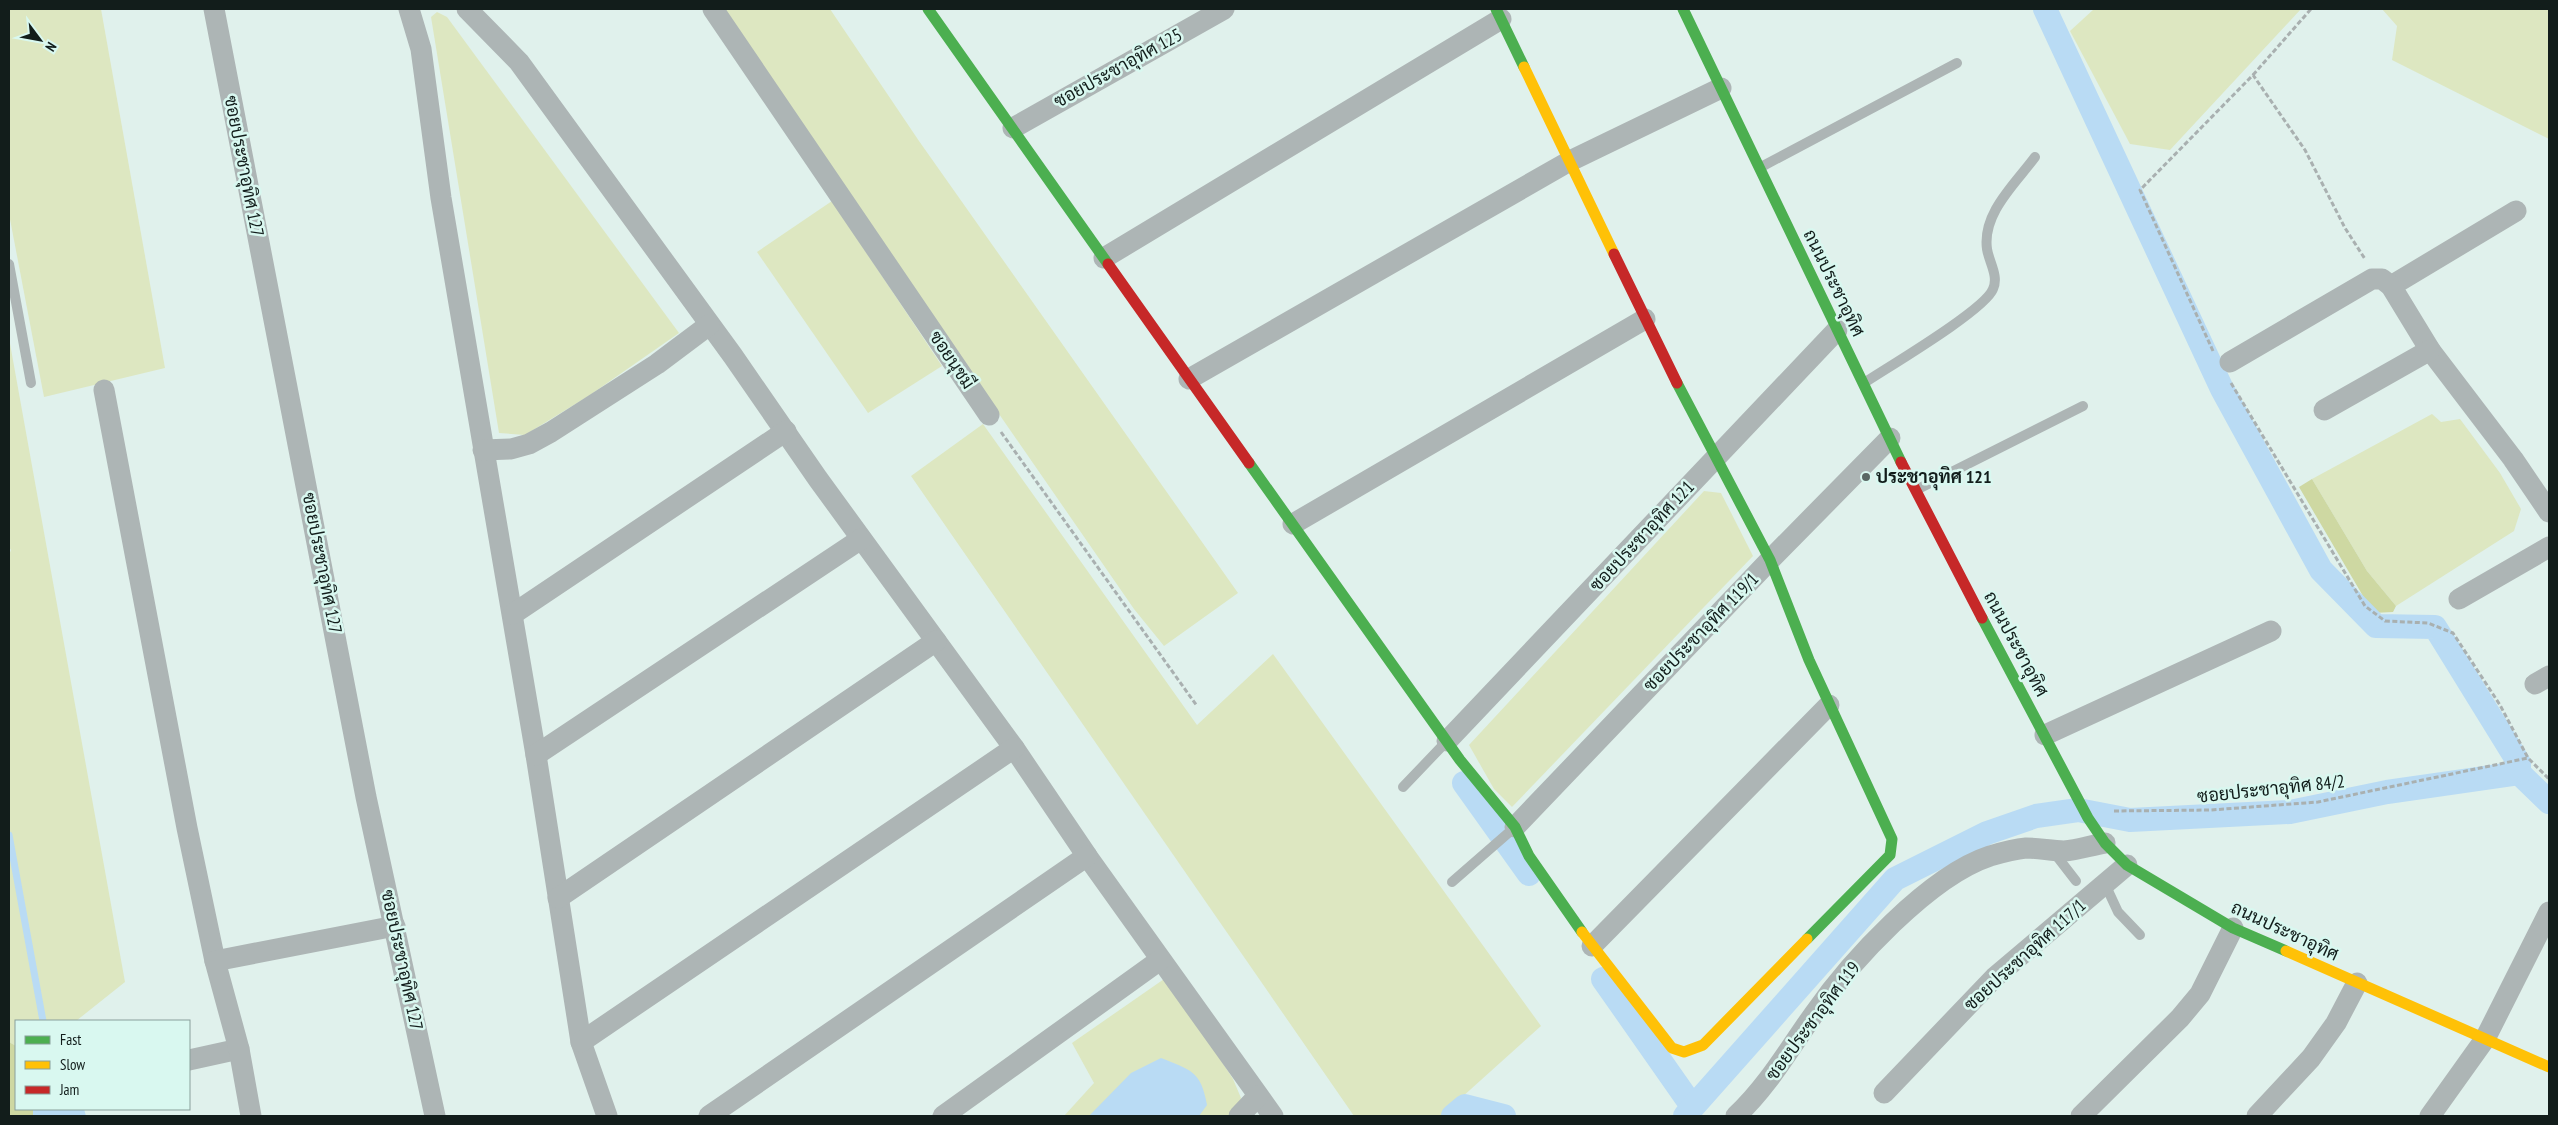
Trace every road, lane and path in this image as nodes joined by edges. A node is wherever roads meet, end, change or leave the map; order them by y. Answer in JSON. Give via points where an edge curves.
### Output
{"nodes":[{"id":1,"x":214,"y":9,"type":"edge"},
{"id":2,"x":408,"y":9,"type":"edge"},
{"id":3,"x":466,"y":9,"type":"edge"},
{"id":4,"x":713,"y":9,"type":"edge"},
{"id":5,"x":928,"y":9,"type":"edge"},
{"id":6,"x":1224,"y":9,"type":"edge"},
{"id":7,"x":1683,"y":9,"type":"edge"},
{"id":8,"x":2312,"y":9,"type":"edge"},
{"id":9,"x":1498,"y":14,"type":"edge"},
{"id":10,"x":1957,"y":63,"type":"dead end"},
{"id":11,"x":2253,"y":75,"type":"dead end"},
{"id":12,"x":1721,"y":88,"type":"junction"},
{"id":13,"x":1013,"y":128,"type":"junction"},
{"id":14,"x":2035,"y":157,"type":"dead end"},
{"id":15,"x":1568,"y":162,"type":"junction"},
{"id":16,"x":1760,"y":168,"type":"junction"},
{"id":17,"x":2516,"y":211,"type":"dead end"},
{"id":18,"x":1104,"y":258,"type":"junction"},
{"id":19,"x":9,"y":264,"type":"edge"},
{"id":20,"x":2391,"y":286,"type":"junction"},
{"id":21,"x":1645,"y":319,"type":"junction"},
{"id":22,"x":709,"y":325,"type":"junction"},
{"id":23,"x":1837,"y":330,"type":"junction"},
{"id":24,"x":2430,"y":350,"type":"junction"},
{"id":25,"x":2230,"y":362,"type":"dead end"},
{"id":26,"x":1189,"y":379,"type":"junction"},
{"id":27,"x":30,"y":383,"type":"dead end"},
{"id":28,"x":1864,"y":384,"type":"junction"},
{"id":29,"x":104,"y":390,"type":"dead end"},
{"id":30,"x":2083,"y":406,"type":"dead end"},
{"id":31,"x":2324,"y":410,"type":"dead end"},
{"id":32,"x":989,"y":415,"type":"joint"},
{"id":33,"x":786,"y":432,"type":"junction"},
{"id":34,"x":1890,"y":438,"type":"junction"},
{"id":35,"x":483,"y":450,"type":"junction"},
{"id":36,"x":1715,"y":458,"type":"junction"},
{"id":37,"x":1915,"y":491,"type":"junction"},
{"id":38,"x":2549,"y":512,"type":"edge"},
{"id":39,"x":1293,"y":524,"type":"junction"},
{"id":40,"x":862,"y":539,"type":"junction"},
{"id":41,"x":2549,"y":547,"type":"edge"},
{"id":42,"x":1770,"y":560,"type":"junction"},
{"id":43,"x":2459,"y":599,"type":"dead end"},
{"id":44,"x":513,"y":614,"type":"junction"},
{"id":45,"x":2271,"y":631,"type":"dead end"},
{"id":46,"x":2453,"y":633,"type":"dead end"},
{"id":47,"x":936,"y":641,"type":"junction"},
{"id":48,"x":1829,"y":705,"type":"junction"},
{"id":49,"x":1197,"y":706,"type":"dead end"},
{"id":50,"x":2045,"y":735,"type":"junction"},
{"id":51,"x":1447,"y":741,"type":"junction"},
{"id":52,"x":1014,"y":748,"type":"junction"},
{"id":53,"x":536,"y":755,"type":"junction"},
{"id":54,"x":2528,"y":758,"type":"junction"},
{"id":55,"x":2549,"y":779,"type":"edge"},
{"id":56,"x":1403,"y":787,"type":"dead end"},
{"id":57,"x":2078,"y":800,"type":"junction"},
{"id":58,"x":1515,"y":827,"type":"junction"},
{"id":59,"x":2105,"y":843,"type":"junction"},
{"id":60,"x":2052,"y":850,"type":"junction"},
{"id":61,"x":1087,"y":856,"type":"junction"},
{"id":62,"x":2127,"y":865,"type":"junction"},
{"id":63,"x":1452,"y":882,"type":"dead end"},
{"id":64,"x":2076,"y":882,"type":"dead end"},
{"id":65,"x":2105,"y":884,"type":"junction"},
{"id":66,"x":558,"y":898,"type":"junction"},
{"id":67,"x":2549,"y":912,"type":"edge"},
{"id":68,"x":395,"y":926,"type":"junction"},
{"id":69,"x":2233,"y":928,"type":"junction"},
{"id":70,"x":2140,"y":935,"type":"dead end"},
{"id":71,"x":1592,"y":946,"type":"junction"},
{"id":72,"x":1160,"y":960,"type":"junction"},
{"id":73,"x":215,"y":961,"type":"junction"},
{"id":74,"x":2356,"y":983,"type":"junction"},
{"id":75,"x":2485,"y":1039,"type":"junction"},
{"id":76,"x":581,"y":1042,"type":"junction"},
{"id":77,"x":239,"y":1049,"type":"junction"},
{"id":78,"x":190,"y":1060,"type":"edge"},
{"id":79,"x":2549,"y":1067,"type":"edge"},
{"id":80,"x":1884,"y":1093,"type":"dead end"},
{"id":81,"x":1258,"y":1096,"type":"junction"},
{"id":82,"x":251,"y":1116,"type":"edge"},
{"id":83,"x":435,"y":1116,"type":"edge"},
{"id":84,"x":607,"y":1116,"type":"edge"},
{"id":85,"x":709,"y":1116,"type":"edge"},
{"id":86,"x":943,"y":1116,"type":"edge"},
{"id":87,"x":1239,"y":1116,"type":"edge"},
{"id":88,"x":1273,"y":1116,"type":"edge"},
{"id":89,"x":1736,"y":1116,"type":"edge"},
{"id":90,"x":2080,"y":1116,"type":"edge"},
{"id":91,"x":2257,"y":1116,"type":"edge"},
{"id":92,"x":2430,"y":1116,"type":"edge"}],
"edges":[{"from":1,"to":68,"type":"street","name":"ซอยประชาอุทิศ 127","via":[[366,797]]},
{"from":2,"to":35,"type":"street","via":[[421,49],[441,198]]},
{"from":3,"to":22,"type":"street","via":[[519,62]]},
{"from":4,"to":32,"type":"street","name":"ซอยนุชมี"},
{"from":5,"to":13,"type":"street"},
{"from":6,"to":13,"type":"street","name":"ซอยประชาอุทิศ 125"},
{"from":7,"to":12,"type":"street","name":"ถนนประชาอุทิศ"},
{"from":8,"to":11,"type":"path"},
{"from":9,"to":15,"type":"street"},
{"from":9,"to":18,"type":"street"},
{"from":10,"to":16,"type":"lane"},
{"from":12,"to":15,"type":"street"},
{"from":12,"to":16,"type":"street","name":"ถนนประชาอุทิศ"},
{"from":13,"to":18,"type":"street"},
{"from":14,"to":28,"type":"lane","via":[[1991,216],[1987,249],[1996,280],[1993,290],[1971,312]]},
{"from":15,"to":21,"type":"street"},
{"from":15,"to":26,"type":"street"},
{"from":16,"to":23,"type":"street","name":"ถนนประชาอุทิศ"},
{"from":17,"to":20,"type":"street"},
{"from":18,"to":26,"type":"street"},
{"from":19,"to":27,"type":"lane"},
{"from":20,"to":24,"type":"street"},
{"from":20,"to":25,"type":"street","via":[[2382,279],[2372,279]]},
{"from":21,"to":36,"type":"street"},
{"from":21,"to":39,"type":"street"},
{"from":22,"to":33,"type":"street"},
{"from":22,"to":35,"type":"street","via":[[657,364],[551,432],[511,449]]},
{"from":23,"to":28,"type":"street","name":"ถนนประชาอุทิศ"},
{"from":23,"to":36,"type":"street","name":"ซอยประชาอุทิศ 121"},
{"from":24,"to":31,"type":"street"},
{"from":24,"to":38,"type":"street"},
{"from":26,"to":39,"type":"street"},
{"from":28,"to":34,"type":"street","name":"ถนนประชาอุทิศ"},
{"from":29,"to":73,"type":"street"},
{"from":30,"to":37,"type":"lane"},
{"from":32,"to":49,"type":"path"},
{"from":33,"to":40,"type":"street"},
{"from":33,"to":44,"type":"street"},
{"from":34,"to":37,"type":"street","name":"ถนนประชาอุทิศ"},
{"from":34,"to":42,"type":"street","name":"ซอยประชาอุทิศ 119/1"},
{"from":35,"to":44,"type":"street"},
{"from":36,"to":42,"type":"street"},
{"from":36,"to":51,"type":"street","name":"ซอยประชาอุทิศ 121"},
{"from":37,"to":50,"type":"street","name":"ถนนประชาอุทิศ"},
{"from":39,"to":51,"type":"street"},
{"from":40,"to":47,"type":"street"},
{"from":40,"to":53,"type":"street"},
{"from":41,"to":43,"type":"street"},
{"from":42,"to":48,"type":"street"},
{"from":42,"to":58,"type":"street","name":"ซอยประชาอุทิศ 119/1"},
{"from":44,"to":53,"type":"street"},
{"from":45,"to":50,"type":"street"},
{"from":46,"to":54,"type":"path","via":[[2500,705]]},
{"from":47,"to":52,"type":"street"},
{"from":47,"to":66,"type":"street"},
{"from":48,"to":71,"type":"street"},
{"from":48,"to":71,"type":"street","via":[[1892,839],[1890,856],[1703,1045],[1690,1052],[1682,1054],[1672,1048]]},
{"from":50,"to":57,"type":"street","name":"ถนนประชาอุทิศ"},
{"from":51,"to":56,"type":"lane"},
{"from":51,"to":58,"type":"street"},
{"from":52,"to":61,"type":"street"},
{"from":52,"to":76,"type":"street"},
{"from":53,"to":66,"type":"street"},
{"from":54,"to":55,"type":"path"},
{"from":54,"to":57,"type":"path","name":"ซอยประชาอุทิศ 84/2","via":[[2318,802],[2211,810],[2114,811]]},
{"from":57,"to":59,"type":"street","name":"ถนนประชาอุทิศ"},
{"from":58,"to":63,"type":"lane"},
{"from":58,"to":71,"type":"street","via":[[1529,856]]},
{"from":59,"to":60,"type":"street","name":"ซอยประชาอุทิศ 119","via":[[2064,851]]},
{"from":59,"to":62,"type":"street","name":"ถนนประชาอุทิศ"},
{"from":60,"to":64,"type":"lane"},
{"from":60,"to":89,"type":"street","name":"ซอยประชาอุทิศ 119","via":[[2025,848],[1989,857],[1953,874],[1909,909],[1854,963],[1815,1012],[1777,1069]]},
{"from":61,"to":72,"type":"street"},
{"from":61,"to":85,"type":"street"},
{"from":62,"to":65,"type":"street","name":"ซอยประชาอุทิศ 117/1"},
{"from":62,"to":69,"type":"street","name":"ถนนประชาอุทิศ"},
{"from":65,"to":70,"type":"lane","via":[[2118,912]]},
{"from":65,"to":80,"type":"street","name":"ซอยประชาอุทิศ 117/1","via":[[1995,977]]},
{"from":66,"to":76,"type":"street"},
{"from":67,"to":75,"type":"street"},
{"from":68,"to":73,"type":"street"},
{"from":68,"to":83,"type":"street","name":"ซอยประชาอุทิศ 127"},
{"from":69,"to":74,"type":"street","name":"ถนนประชาอุทิศ"},
{"from":69,"to":90,"type":"street","via":[[2200,994],[2180,1018]]},
{"from":72,"to":81,"type":"street"},
{"from":72,"to":86,"type":"street"},
{"from":73,"to":77,"type":"street"},
{"from":74,"to":75,"type":"street","name":"ถนนประชาอุทิศ"},
{"from":74,"to":91,"type":"street","via":[[2336,1023],[2311,1058]]},
{"from":75,"to":79,"type":"street","name":"ถนนประชาอุทิศ"},
{"from":75,"to":92,"type":"street"},
{"from":76,"to":84,"type":"street"},
{"from":77,"to":78,"type":"street"},
{"from":77,"to":82,"type":"street"},
{"from":81,"to":87,"type":"street"},
{"from":81,"to":88,"type":"street"}]}
